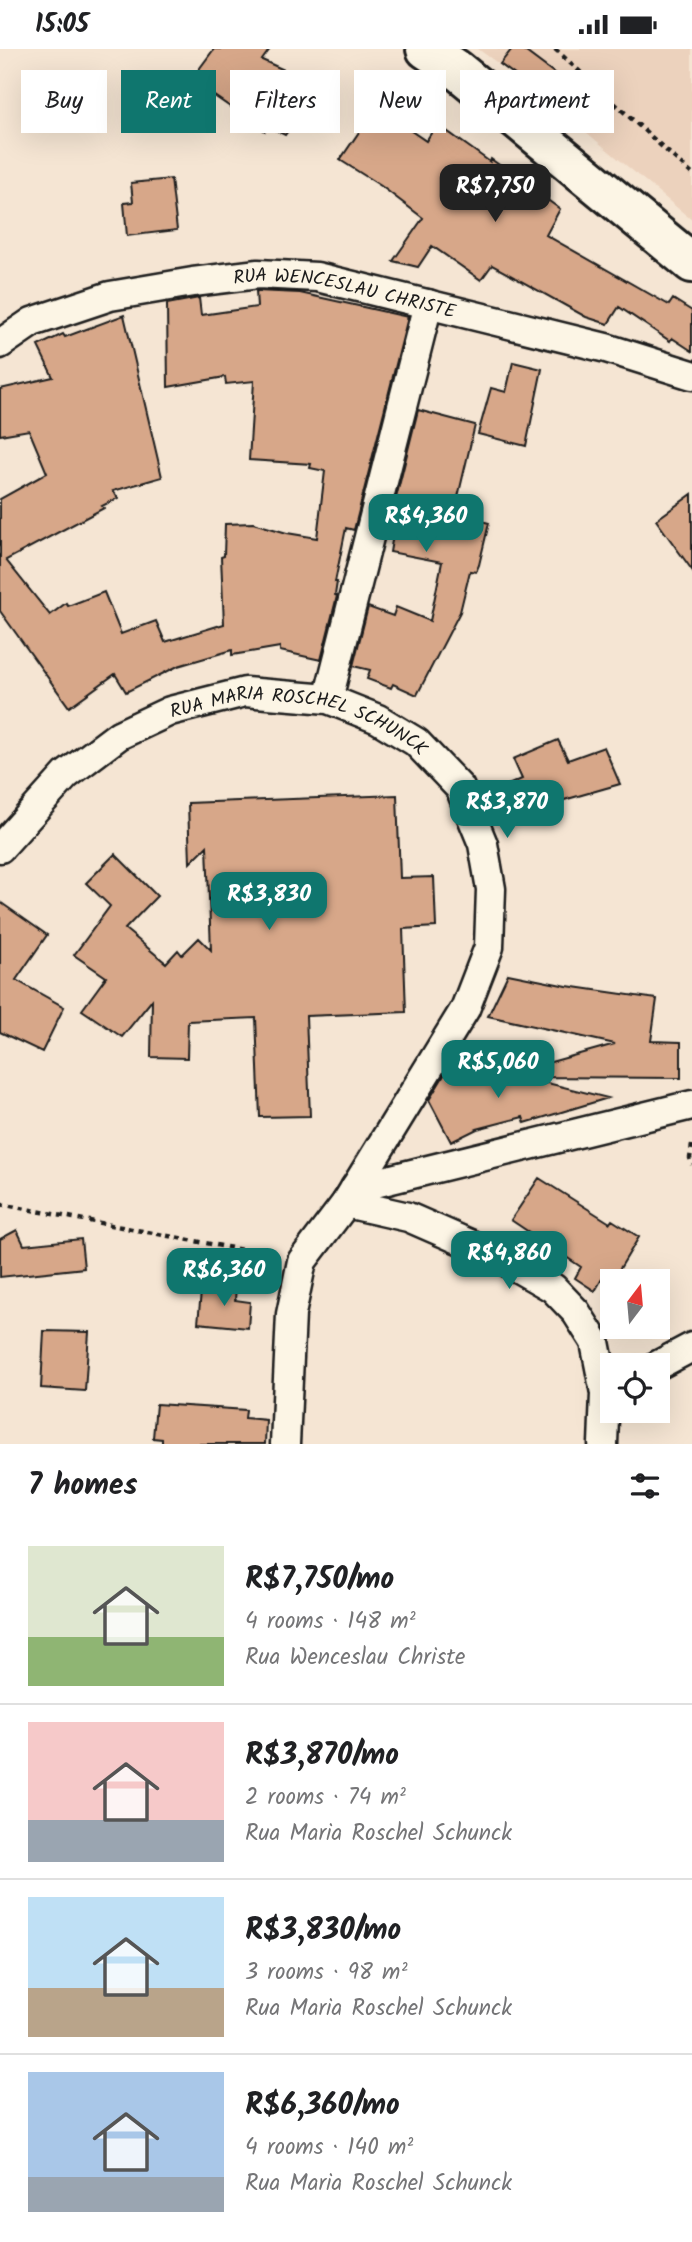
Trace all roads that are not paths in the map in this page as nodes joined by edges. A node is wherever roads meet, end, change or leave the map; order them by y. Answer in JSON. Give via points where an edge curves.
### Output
{"nodes":[{"id":1,"x":426,"y":49,"type":"edge"},
{"id":2,"x":692,"y":263,"type":"edge"},
{"id":3,"x":428,"y":304,"type":"junction"},
{"id":4,"x":0,"y":344,"type":"edge"},
{"id":5,"x":692,"y":375,"type":"edge"},
{"id":6,"x":328,"y":699,"type":"junction"},
{"id":7,"x":0,"y":848,"type":"edge"},
{"id":8,"x":692,"y":1105,"type":"edge"},
{"id":9,"x":350,"y":1196,"type":"junction"},
{"id":10,"x":692,"y":1347,"type":"edge"},
{"id":11,"x":670,"y":1359,"type":"edge"},
{"id":12,"x":600,"y":1360,"type":"edge"},
{"id":13,"x":605,"y":1423,"type":"edge"},
{"id":14,"x":285,"y":1444,"type":"edge"},
{"id":15,"x":603,"y":1444,"type":"edge"}],
"edges":[{"from":1,"to":2,"type":"main road"},
{"from":3,"to":4,"type":"street","name":"RUA WENCESLAU CHRISTE","via":[[317,277],[258,274],[110,296],[32,322]]},
{"from":3,"to":5,"type":"street","name":"RUA WENCESLAU CHRISTE","via":[[606,348]]},
{"from":3,"to":6,"type":"street"},
{"from":6,"to":7,"type":"street","name":"RUA MARIA ROSCHEL SCHUNCK","via":[[245,692],[170,711],[118,735],[66,775]]},
{"from":6,"to":9,"type":"street","name":"RUA MARIA ROSCHEL SCHUNCK","via":[[378,719],[416,742],[460,788],[483,844],[491,889],[489,947],[465,1010]]},
{"from":8,"to":9,"type":"street"},
{"from":9,"to":12,"type":"street","via":[[495,1255],[553,1288],[576,1312]]},
{"from":9,"to":14,"type":"street","name":"RUA MARIA ROSCHEL SCHUNCK","via":[[302,1261],[291,1314]]},
{"from":10,"to":11,"type":"street"},
{"from":13,"to":15,"type":"street"}]}
